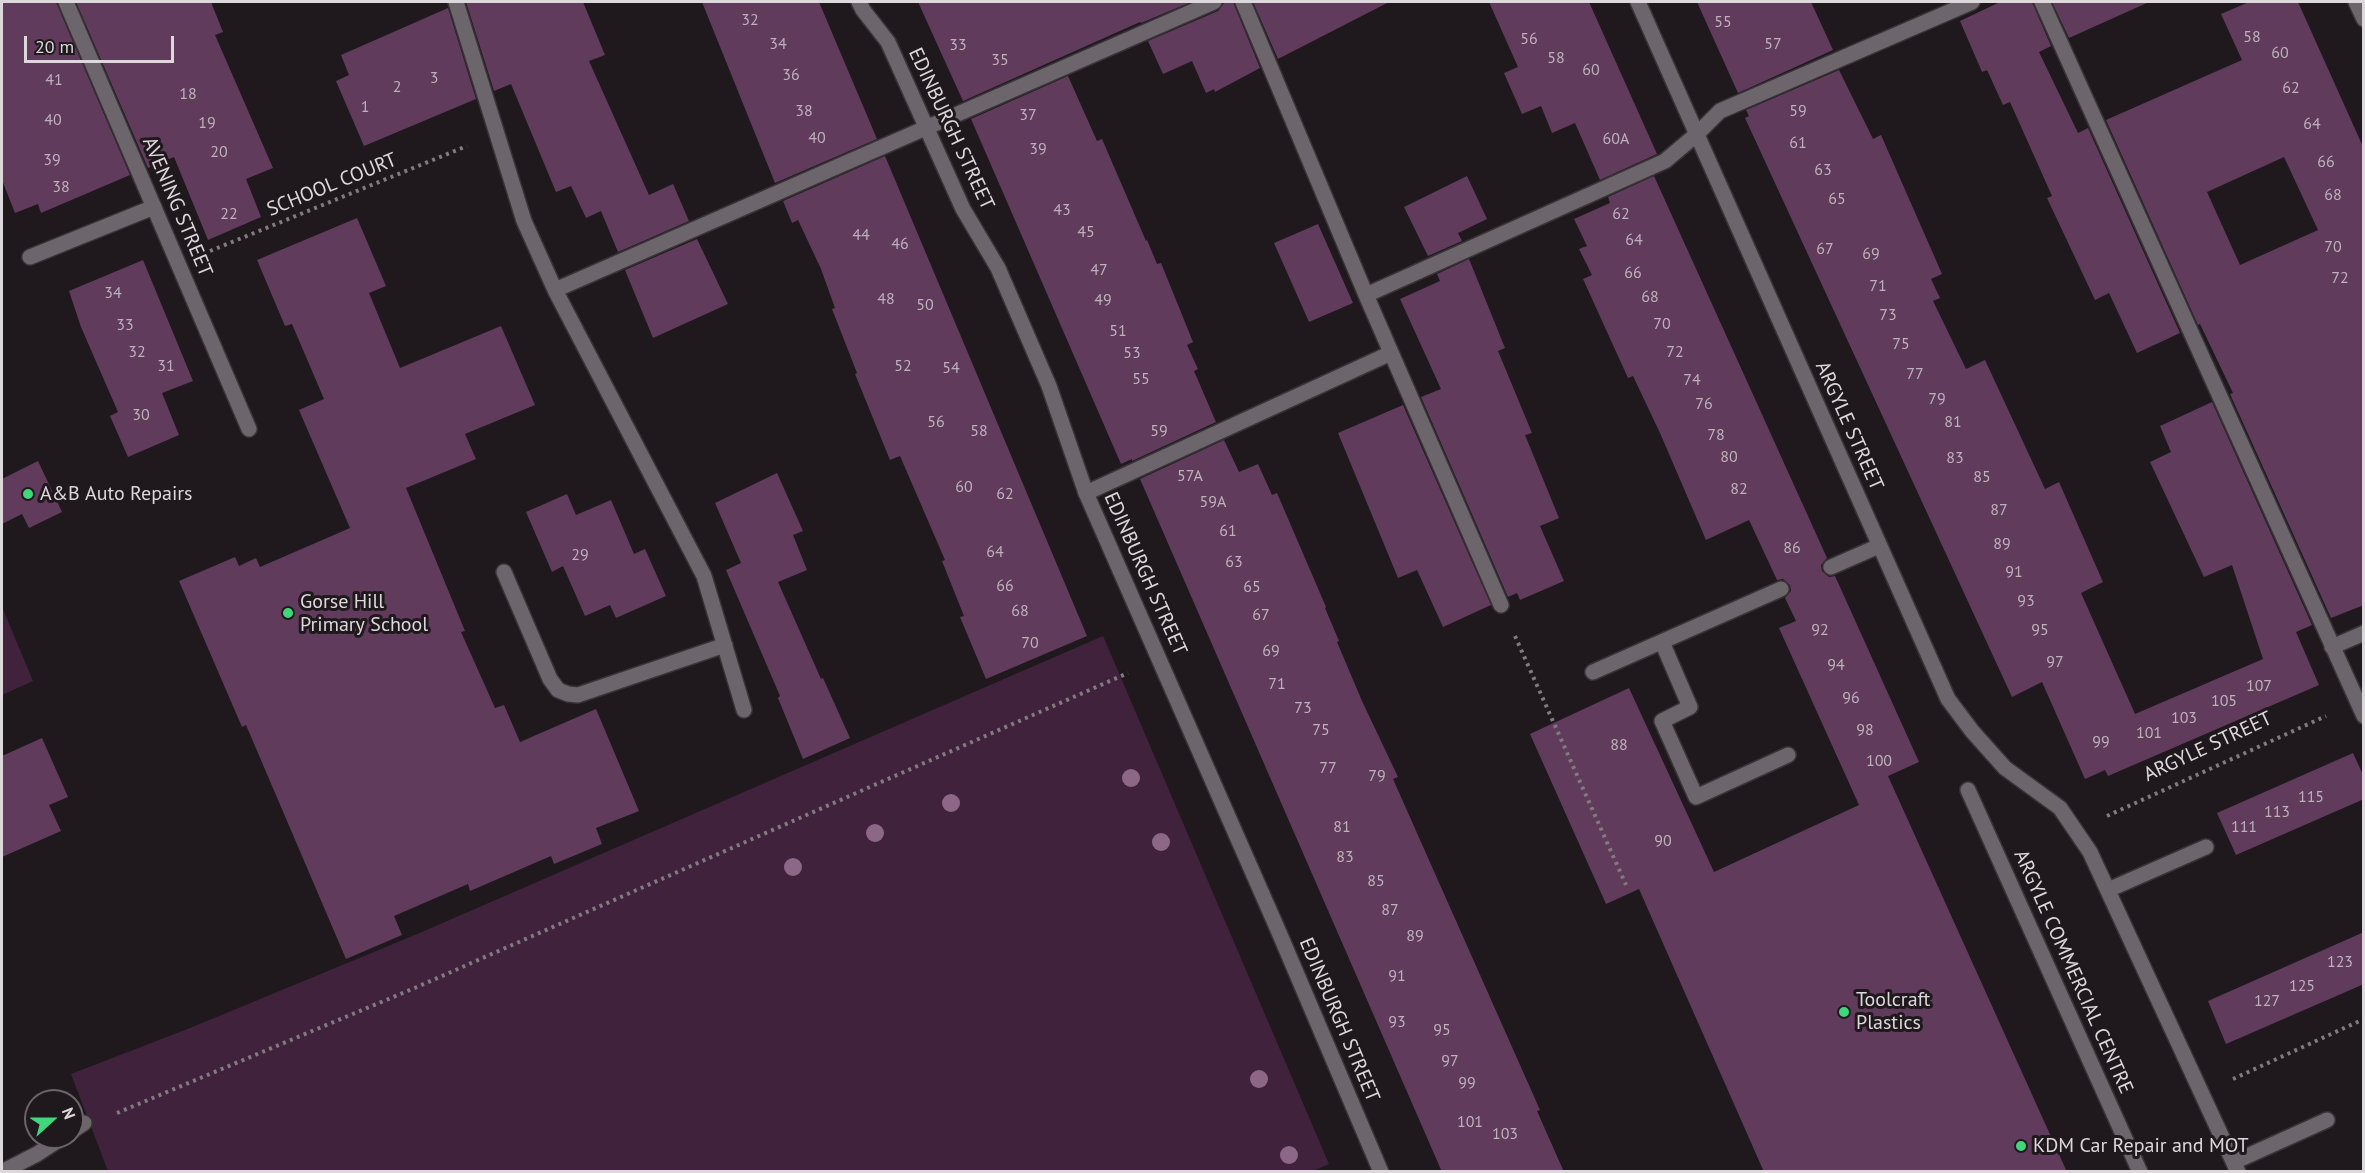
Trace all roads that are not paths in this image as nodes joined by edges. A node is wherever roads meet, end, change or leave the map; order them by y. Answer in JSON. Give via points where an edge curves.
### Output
{"nodes":[{"id":1,"x":66,"y":2,"type":"edge"},
{"id":2,"x":456,"y":2,"type":"edge"},
{"id":3,"x":859,"y":2,"type":"edge"},
{"id":4,"x":1214,"y":2,"type":"edge"},
{"id":5,"x":1243,"y":2,"type":"edge"},
{"id":6,"x":1638,"y":2,"type":"edge"},
{"id":7,"x":1972,"y":2,"type":"edge"},
{"id":8,"x":2042,"y":2,"type":"edge"},
{"id":9,"x":2356,"y":2,"type":"edge"},
{"id":10,"x":2364,"y":19,"type":"edge"},
{"id":11,"x":926,"y":126,"type":"junction"},
{"id":12,"x":1697,"y":134,"type":"junction"},
{"id":13,"x":154,"y":207,"type":"junction"},
{"id":14,"x":30,"y":257,"type":"dead end"},
{"id":15,"x":555,"y":290,"type":"junction"},
{"id":16,"x":1366,"y":296,"type":"junction"},
{"id":17,"x":1391,"y":354,"type":"junction"},
{"id":18,"x":249,"y":429,"type":"dead end"},
{"id":19,"x":1086,"y":493,"type":"junction"},
{"id":20,"x":1879,"y":546,"type":"junction"},
{"id":21,"x":1832,"y":567,"type":"dead end"},
{"id":22,"x":504,"y":572,"type":"dead end"},
{"id":23,"x":1781,"y":589,"type":"dead end"},
{"id":24,"x":1501,"y":605,"type":"road end"},
{"id":25,"x":2364,"y":633,"type":"edge"},
{"id":26,"x":1662,"y":642,"type":"junction"},
{"id":27,"x":724,"y":645,"type":"junction"},
{"id":28,"x":2332,"y":647,"type":"junction"},
{"id":29,"x":1593,"y":672,"type":"dead end"},
{"id":30,"x":2360,"y":709,"type":"edge"},
{"id":31,"x":744,"y":710,"type":"dead end"},
{"id":32,"x":1788,"y":755,"type":"dead end"},
{"id":33,"x":1968,"y":790,"type":"dead end"},
{"id":34,"x":2206,"y":847,"type":"dead end"},
{"id":35,"x":2108,"y":890,"type":"junction"},
{"id":36,"x":2327,"y":1120,"type":"dead end"},
{"id":37,"x":45,"y":1149,"type":"edge"},
{"id":38,"x":2236,"y":1167,"type":"edge"},
{"id":39,"x":2,"y":1172,"type":"edge"},
{"id":40,"x":1381,"y":1172,"type":"edge"},
{"id":41,"x":2140,"y":1172,"type":"edge"}],
"edges":[{"from":1,"to":13,"type":"street","name":"AVENING STREET"},
{"from":2,"to":15,"type":"street","via":[[524,221]]},
{"from":3,"to":11,"type":"street","name":"EDINBURGH STREET","via":[[888,42]]},
{"from":4,"to":11,"type":"street"},
{"from":5,"to":16,"type":"street"},
{"from":6,"to":12,"type":"street","name":"ARGYLE STREET"},
{"from":7,"to":12,"type":"street","via":[[1720,111]]},
{"from":8,"to":28,"type":"street"},
{"from":9,"to":10,"type":"street"},
{"from":11,"to":15,"type":"street"},
{"from":11,"to":19,"type":"street","name":"EDINBURGH STREET","via":[[963,209],[998,268],[1017,311],[1049,386]]},
{"from":12,"to":16,"type":"street","via":[[1665,161]]},
{"from":12,"to":20,"type":"street","name":"ARGYLE STREET"},
{"from":13,"to":14,"type":"street"},
{"from":13,"to":18,"type":"street","name":"AVENING STREET"},
{"from":15,"to":27,"type":"street","via":[[704,576]]},
{"from":16,"to":17,"type":"street"},
{"from":17,"to":19,"type":"street"},
{"from":17,"to":24,"type":"street"},
{"from":19,"to":40,"type":"street","name":"EDINBURGH STREET"},
{"from":20,"to":21,"type":"street"},
{"from":20,"to":35,"type":"street","name":"ARGYLE STREET","via":[[1948,699],[2005,768],[2060,808],[2090,852]]},
{"from":22,"to":27,"type":"street","via":[[550,679],[558,690],[568,694],[578,695]]},
{"from":23,"to":26,"type":"street"},
{"from":25,"to":28,"type":"street"},
{"from":26,"to":29,"type":"street"},
{"from":26,"to":32,"type":"street","via":[[1690,707],[1662,721],[1696,797]]},
{"from":27,"to":31,"type":"street"},
{"from":28,"to":30,"type":"street"},
{"from":33,"to":41,"type":"street","name":"ARGYLE COMMERCIAL CENTRE"},
{"from":34,"to":35,"type":"street"},
{"from":35,"to":38,"type":"street","name":"ARGYLE STREET"},
{"from":36,"to":38,"type":"street"},
{"from":37,"to":39,"type":"street"}]}
